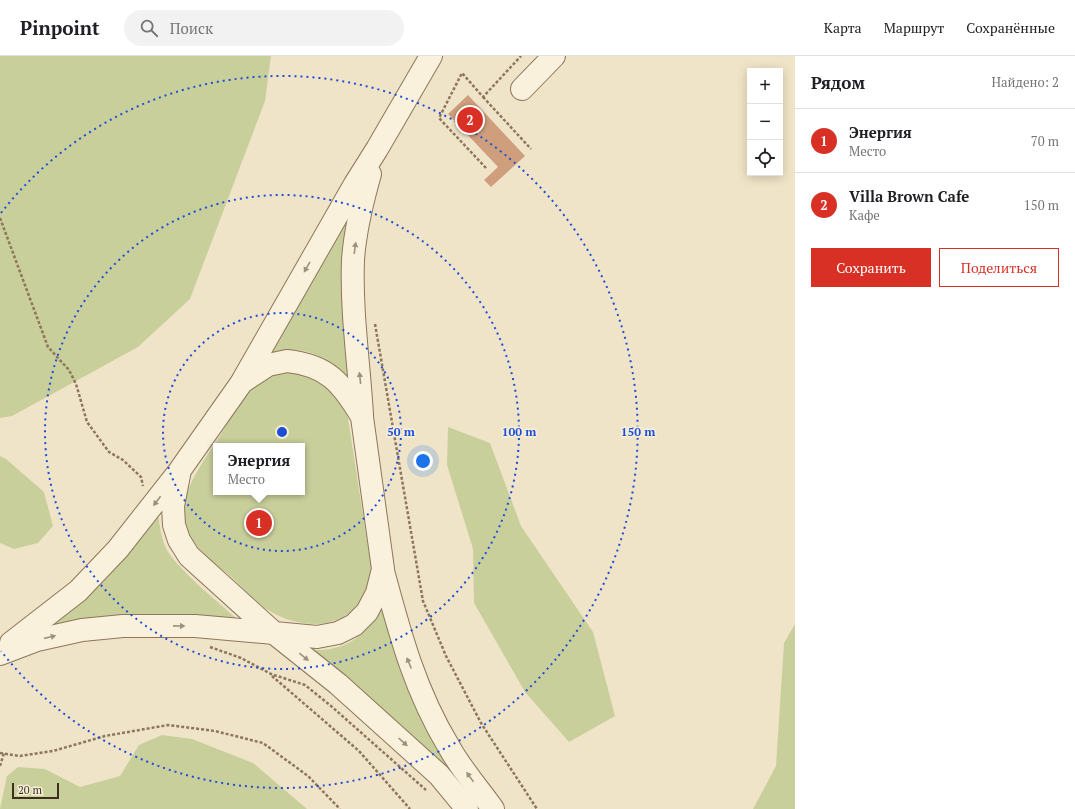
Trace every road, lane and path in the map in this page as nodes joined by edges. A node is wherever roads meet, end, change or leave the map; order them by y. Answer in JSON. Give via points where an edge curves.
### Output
{"nodes":[{"id":1,"x":431,"y":56,"type":"edge"},
{"id":2,"x":521,"y":56,"type":"edge"},
{"id":3,"x":554,"y":56,"type":"edge"},
{"id":4,"x":522,"y":88,"type":"dead end"},
{"id":5,"x":483,"y":97,"type":"junction"},
{"id":6,"x":377,"y":149,"type":"junction"},
{"id":7,"x":531,"y":149,"type":"dead end"},
{"id":8,"x":486,"y":168,"type":"dead end"},
{"id":9,"x":0,"y":218,"type":"edge"},
{"id":10,"x":374,"y":321,"type":"dead end"},
{"id":11,"x":242,"y":382,"type":"junction"},
{"id":12,"x":362,"y":417,"type":"junction"},
{"id":13,"x":180,"y":470,"type":"junction"},
{"id":14,"x":149,"y":512,"type":"junction"},
{"id":15,"x":383,"y":569,"type":"junction"},
{"id":16,"x":274,"y":633,"type":"junction"},
{"id":17,"x":209,"y":647,"type":"dead end"},
{"id":18,"x":0,"y":653,"type":"edge"},
{"id":19,"x":271,"y":674,"type":"junction"},
{"id":20,"x":2,"y":753,"type":"edge"},
{"id":21,"x":0,"y":766,"type":"edge"},
{"id":22,"x":428,"y":792,"type":"dead end"},
{"id":23,"x":340,"y":809,"type":"edge"},
{"id":24,"x":410,"y":809,"type":"edge"},
{"id":25,"x":466,"y":809,"type":"edge"},
{"id":26,"x":493,"y":809,"type":"edge"},
{"id":27,"x":537,"y":809,"type":"edge"}],
"edges":[{"from":1,"to":6,"type":"street"},
{"from":2,"to":5,"type":"path"},
{"from":3,"to":4,"type":"street"},
{"from":5,"to":7,"type":"path"},
{"from":5,"to":8,"type":"path","via":[[462,73],[439,118]]},
{"from":6,"to":11,"type":"street","one_way":true},
{"from":12,"to":6,"type":"street","one_way":true,"via":[[353,313],[353,259],[360,208]]},
{"from":9,"to":14,"type":"path","via":[[48,347],[69,370],[76,384],[87,422],[100,442],[141,477]]},
{"from":10,"to":27,"type":"path","via":[[423,601],[446,656],[481,723]]},
{"from":11,"to":12,"type":"street","via":[[268,365],[287,361],[306,363],[339,383]]},
{"from":11,"to":13,"type":"street"},
{"from":12,"to":15,"type":"street"},
{"from":13,"to":14,"type":"street","one_way":true},
{"from":13,"to":16,"type":"street","via":[[173,506],[174,525],[179,540],[189,556]]},
{"from":14,"to":18,"type":"street","via":[[78,591]]},
{"from":15,"to":16,"type":"street","via":[[377,593],[367,612],[354,625],[338,633],[317,637]]},
{"from":26,"to":15,"type":"street","one_way":true,"via":[[449,748],[426,706],[407,657]]},
{"from":18,"to":16,"type":"street","one_way":true,"via":[[45,638],[82,630],[123,626],[195,626]]},
{"from":16,"to":25,"type":"street","one_way":true,"via":[[338,684],[422,759],[439,775]]},
{"from":17,"to":19,"type":"path","via":[[242,658]]},
{"from":19,"to":22,"type":"path","via":[[305,685]]},
{"from":19,"to":24,"type":"path","via":[[359,751]]},
{"from":20,"to":21,"type":"path"},
{"from":20,"to":23,"type":"path","via":[[20,756],[53,751],[105,736],[168,725],[215,731],[263,743],[308,776]]}]}
